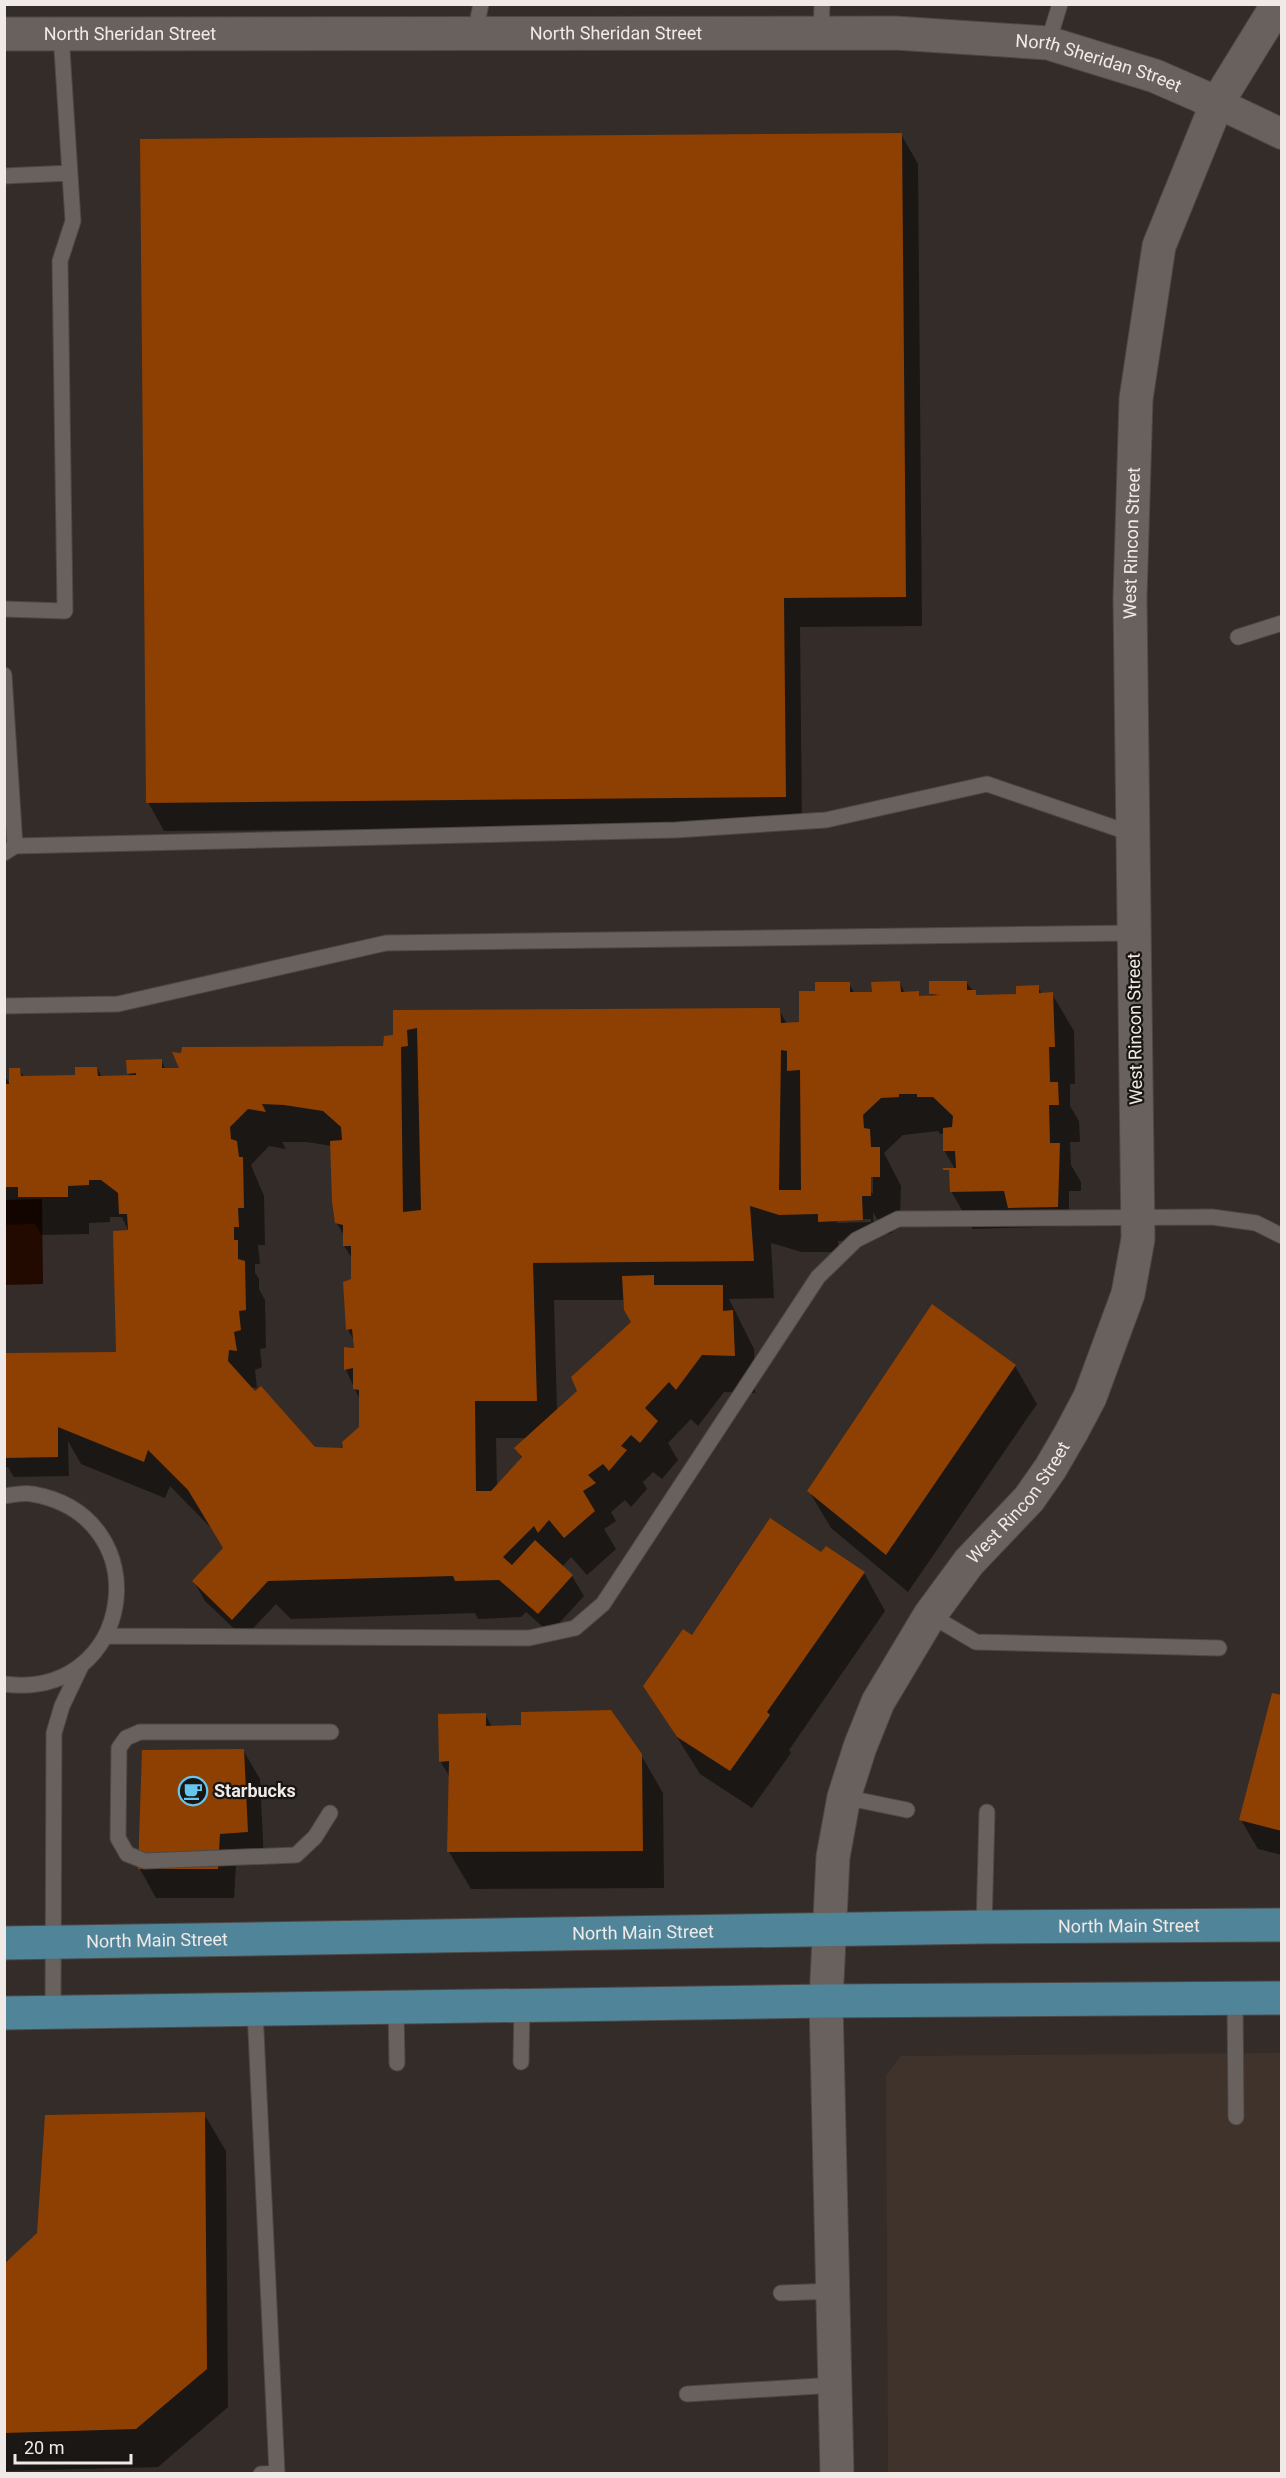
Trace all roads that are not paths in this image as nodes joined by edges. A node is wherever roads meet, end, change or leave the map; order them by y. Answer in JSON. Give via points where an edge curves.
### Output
{"nodes":[{"id":1,"x":1060,"y":4,"type":"edge"},
{"id":2,"x":1278,"y":4,"type":"edge"},
{"id":3,"x":478,"y":19,"type":"edge"},
{"id":4,"x":821,"y":19,"type":"edge"},
{"id":5,"x":4,"y":34,"type":"edge"},
{"id":6,"x":61,"y":34,"type":"junction"},
{"id":7,"x":1047,"y":43,"type":"junction"},
{"id":8,"x":1217,"y":103,"type":"junction"},
{"id":9,"x":1281,"y":134,"type":"edge"},
{"id":10,"x":70,"y":174,"type":"junction"},
{"id":11,"x":4,"y":176,"type":"edge"},
{"id":12,"x":4,"y":609,"type":"edge"},
{"id":13,"x":1281,"y":623,"type":"edge"},
{"id":14,"x":1238,"y":637,"type":"dead end"},
{"id":15,"x":4,"y":675,"type":"edge"},
{"id":16,"x":6,"y":728,"type":"edge"},
{"id":17,"x":1133,"y":834,"type":"junction"},
{"id":18,"x":10,"y":850,"type":"edge"},
{"id":19,"x":1134,"y":933,"type":"junction"},
{"id":20,"x":4,"y":1006,"type":"edge"},
{"id":21,"x":1137,"y":1218,"type":"junction"},
{"id":22,"x":1281,"y":1236,"type":"edge"},
{"id":23,"x":4,"y":1496,"type":"edge"},
{"id":24,"x":930,"y":1615,"type":"junction"},
{"id":25,"x":106,"y":1636,"type":"junction"},
{"id":26,"x":1219,"y":1648,"type":"dead end"},
{"id":27,"x":82,"y":1664,"type":"junction"},
{"id":28,"x":4,"y":1684,"type":"edge"},
{"id":29,"x":331,"y":1732,"type":"dead end"},
{"id":30,"x":844,"y":1797,"type":"junction"},
{"id":31,"x":907,"y":1810,"type":"dead end"},
{"id":32,"x":987,"y":1812,"type":"dead end"},
{"id":33,"x":330,"y":1813,"type":"dead end"},
{"id":34,"x":1281,"y":1925,"type":"edge"},
{"id":35,"x":984,"y":1927,"type":"junction"},
{"id":36,"x":828,"y":1930,"type":"junction"},
{"id":37,"x":54,"y":1943,"type":"junction"},
{"id":38,"x":4,"y":1944,"type":"edge"},
{"id":39,"x":1235,"y":1998,"type":"junction"},
{"id":40,"x":1281,"y":1998,"type":"edge"},
{"id":41,"x":826,"y":2001,"type":"junction"},
{"id":42,"x":522,"y":2006,"type":"junction"},
{"id":43,"x":396,"y":2008,"type":"junction"},
{"id":44,"x":255,"y":2011,"type":"junction"},
{"id":45,"x":53,"y":2012,"type":"junction"},
{"id":46,"x":4,"y":2013,"type":"edge"},
{"id":47,"x":521,"y":2062,"type":"dead end"},
{"id":48,"x":397,"y":2064,"type":"dead end"},
{"id":49,"x":1236,"y":2117,"type":"dead end"},
{"id":50,"x":832,"y":2291,"type":"junction"},
{"id":51,"x":781,"y":2293,"type":"dead end"},
{"id":52,"x":835,"y":2385,"type":"junction"},
{"id":53,"x":687,"y":2394,"type":"dead end"},
{"id":54,"x":261,"y":2474,"type":"edge"},
{"id":55,"x":837,"y":2474,"type":"edge"}],
"edges":[{"from":1,"to":7,"type":"lane"},
{"from":2,"to":8,"type":"street","name":"West Rincon Street"},
{"from":3,"to":4,"type":"street","name":"North Sheridan Street"},
{"from":3,"to":6,"type":"street","name":"North Sheridan Street"},
{"from":4,"to":7,"type":"street","name":"North Sheridan Street","via":[[895,33]]},
{"from":5,"to":6,"type":"street","name":"North Sheridan Street"},
{"from":6,"to":10,"type":"lane"},
{"from":7,"to":8,"type":"street","name":"North Sheridan Street","via":[[1155,76]]},
{"from":8,"to":9,"type":"street"},
{"from":8,"to":17,"type":"street","name":"West Rincon Street","via":[[1158,246],[1136,399],[1130,598]]},
{"from":10,"to":11,"type":"lane"},
{"from":10,"to":12,"type":"lane","via":[[73,221],[60,261],[65,611]]},
{"from":13,"to":14,"type":"lane"},
{"from":15,"to":16,"type":"lane"},
{"from":16,"to":18,"type":"lane"},
{"from":17,"to":18,"type":"lane","via":[[987,784],[826,820],[676,830]]},
{"from":17,"to":19,"type":"street","name":"West Rincon Street"},
{"from":19,"to":20,"type":"lane","via":[[386,943],[118,1004]]},
{"from":19,"to":21,"type":"street","name":"West Rincon Street"},
{"from":21,"to":22,"type":"lane","via":[[1212,1216],[1256,1223]]},
{"from":21,"to":24,"type":"street","name":"West Rincon Street","via":[[1138,1239],[1128,1294],[1090,1397],[1029,1499],[969,1562]]},
{"from":21,"to":25,"type":"lane","via":[[898,1219],[856,1240],[818,1277],[603,1604],[575,1628],[530,1638]]},
{"from":23,"to":25,"type":"lane","via":[[30,1493],[61,1501],[87,1519],[106,1544],[117,1574],[117,1606]]},
{"from":24,"to":26,"type":"lane","via":[[976,1642]]},
{"from":24,"to":30,"type":"street","name":"West Rincon Street","via":[[878,1702]]},
{"from":25,"to":27,"type":"lane"},
{"from":27,"to":28,"type":"lane","via":[[63,1677],[42,1684]]},
{"from":27,"to":37,"type":"lane","via":[[54,1733]]},
{"from":29,"to":33,"type":"lane","via":[[140,1731],[126,1738],[118,1749],[118,1838],[127,1854],[145,1861],[296,1855],[315,1837]]},
{"from":30,"to":31,"type":"lane"},
{"from":30,"to":36,"type":"street","name":"West Rincon Street","via":[[833,1857]]},
{"from":32,"to":35,"type":"lane"},
{"from":34,"to":35,"type":"main road","name":"North Main Street"},
{"from":35,"to":36,"type":"main road","name":"North Main Street"},
{"from":36,"to":37,"type":"main road","name":"North Main Street"},
{"from":36,"to":41,"type":"street","name":"West Rincon Street"},
{"from":37,"to":38,"type":"main road","name":"North Main Street"},
{"from":37,"to":45,"type":"lane"},
{"from":39,"to":40,"type":"main road"},
{"from":39,"to":41,"type":"main road"},
{"from":39,"to":49,"type":"lane"},
{"from":41,"to":42,"type":"main road"},
{"from":41,"to":50,"type":"street","name":"West Rincon Street"},
{"from":42,"to":43,"type":"main road"},
{"from":42,"to":47,"type":"lane"},
{"from":43,"to":44,"type":"main road"},
{"from":43,"to":48,"type":"lane"},
{"from":44,"to":45,"type":"main road"},
{"from":44,"to":54,"type":"lane","via":[[277,2473]]},
{"from":45,"to":46,"type":"main road"},
{"from":50,"to":51,"type":"lane"},
{"from":50,"to":52,"type":"street","name":"West Rincon Street"},
{"from":52,"to":53,"type":"lane"},
{"from":52,"to":55,"type":"street","name":"West Rincon Street"}]}
